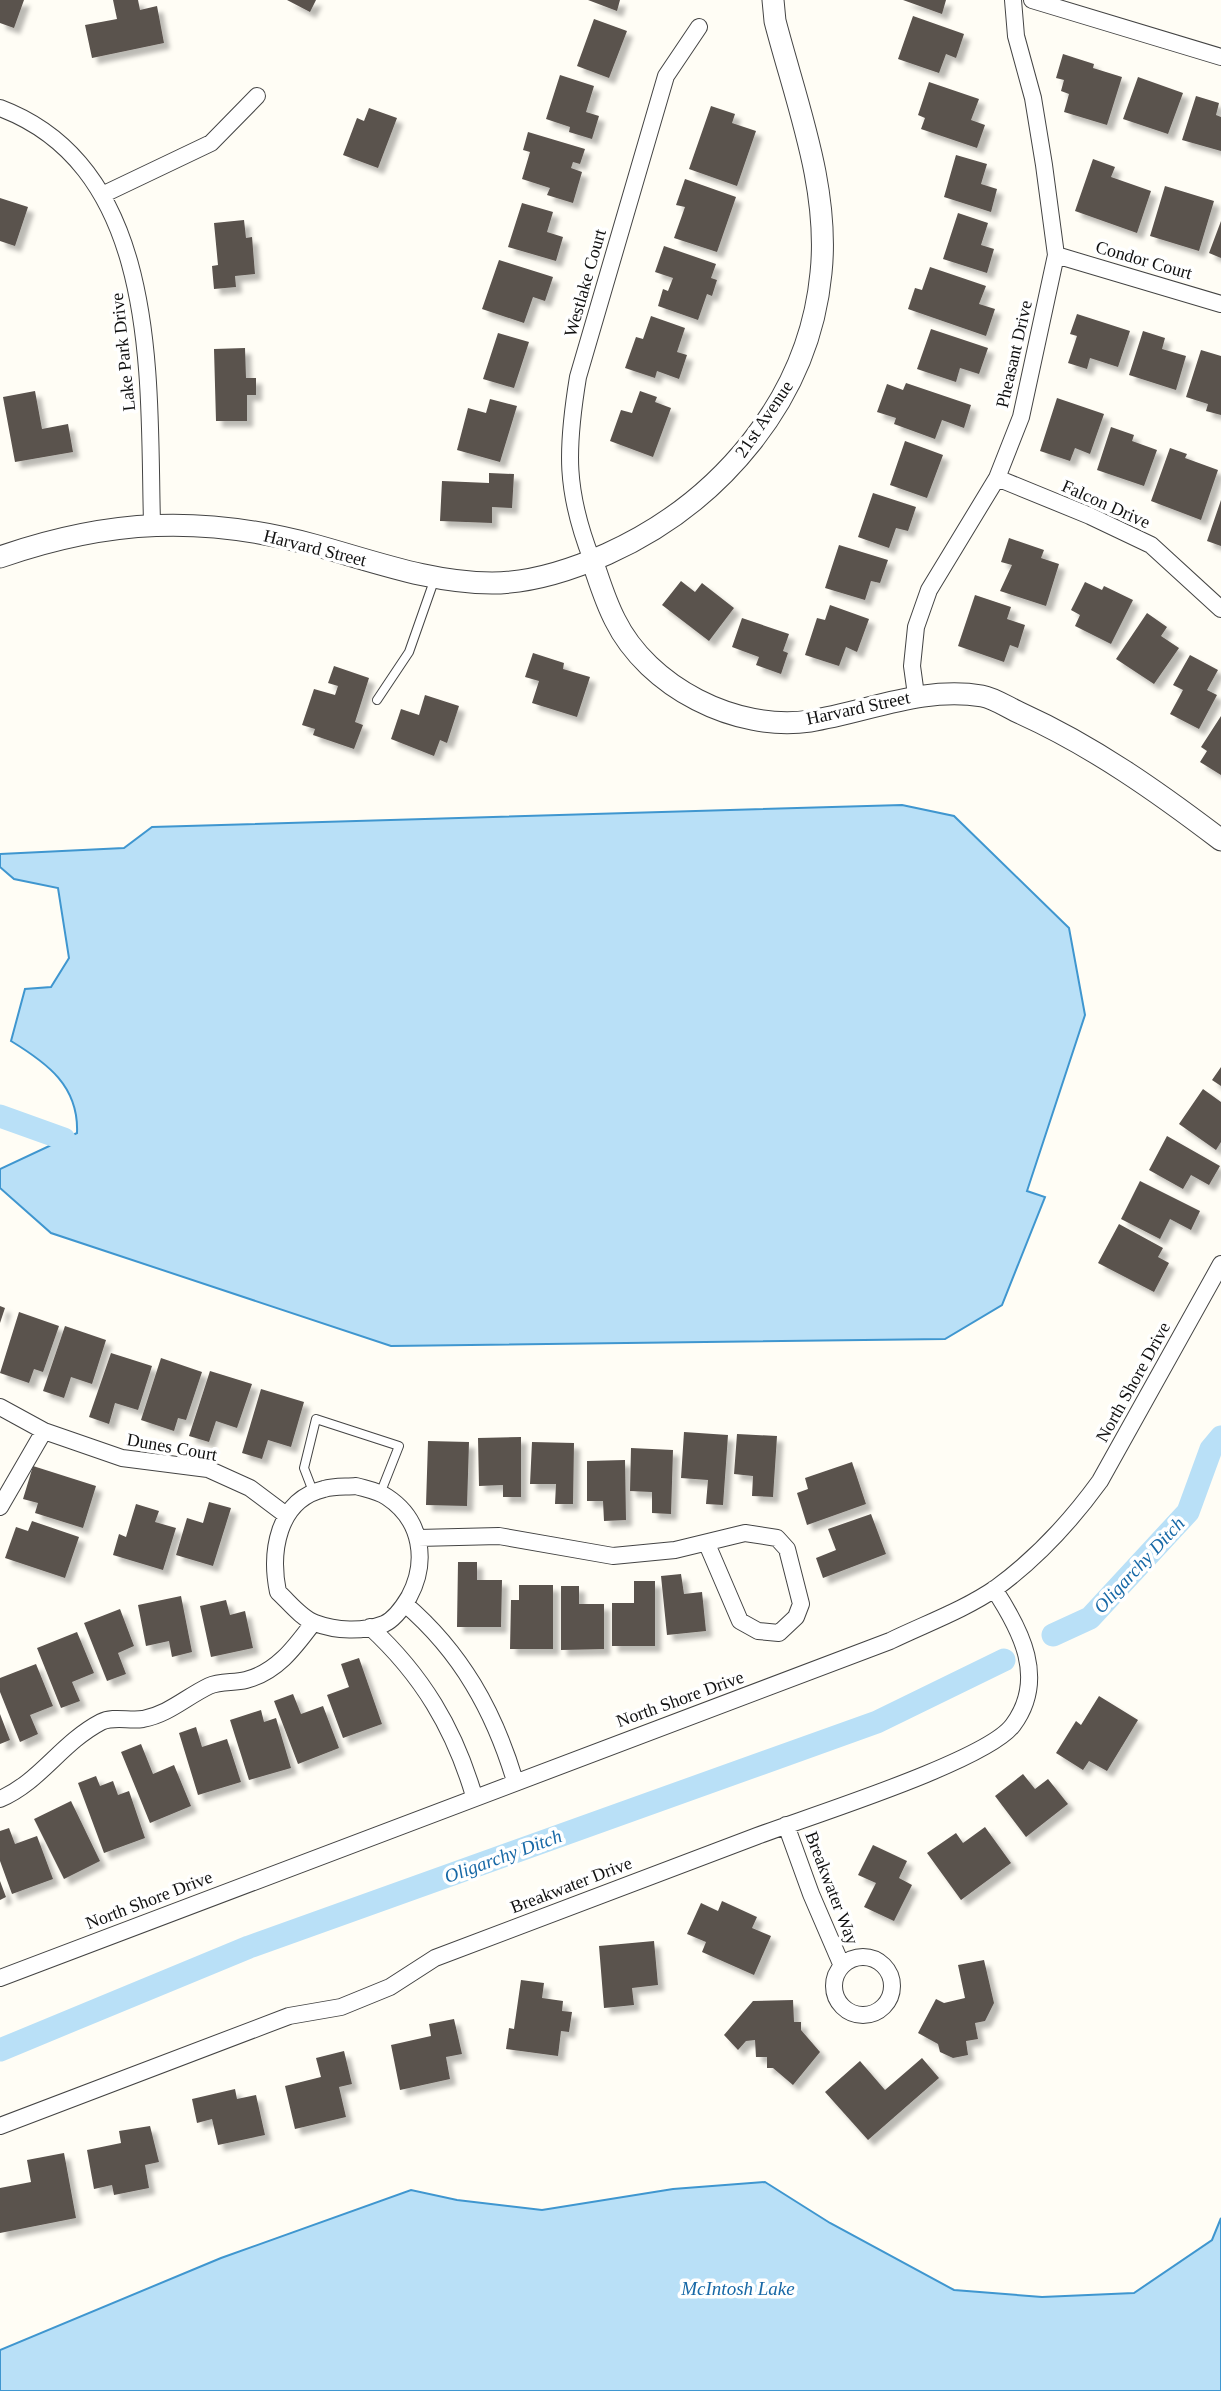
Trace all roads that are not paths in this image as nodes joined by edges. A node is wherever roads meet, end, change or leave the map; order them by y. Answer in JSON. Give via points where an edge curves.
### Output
{"nodes":[{"id":1,"x":773,"y":0,"type":"edge"},
{"id":2,"x":1013,"y":0,"type":"edge"},
{"id":3,"x":1032,"y":0,"type":"edge"},
{"id":4,"x":699,"y":27,"type":"dead end"},
{"id":5,"x":1221,"y":57,"type":"edge"},
{"id":6,"x":257,"y":96,"type":"dead end"},
{"id":7,"x":0,"y":108,"type":"edge"},
{"id":8,"x":102,"y":195,"type":"junction"},
{"id":9,"x":1056,"y":255,"type":"junction"},
{"id":10,"x":1221,"y":304,"type":"edge"},
{"id":11,"x":997,"y":478,"type":"junction"},
{"id":12,"x":152,"y":523,"type":"junction"},
{"id":13,"x":0,"y":557,"type":"edge"},
{"id":14,"x":592,"y":561,"type":"junction"},
{"id":15,"x":435,"y":578,"type":"junction"},
{"id":16,"x":1221,"y":609,"type":"edge"},
{"id":17,"x":916,"y":695,"type":"junction"},
{"id":18,"x":377,"y":700,"type":"dead end"},
{"id":19,"x":1221,"y":840,"type":"edge"},
{"id":20,"x":1221,"y":1264,"type":"edge"},
{"id":21,"x":0,"y":1407,"type":"edge"},
{"id":22,"x":44,"y":1431,"type":"junction"},
{"id":23,"x":314,"y":1494,"type":"junction"},
{"id":24,"x":380,"y":1494,"type":"junction"},
{"id":25,"x":0,"y":1507,"type":"edge"},
{"id":26,"x":286,"y":1515,"type":"junction"},
{"id":27,"x":418,"y":1538,"type":"junction"},
{"id":28,"x":707,"y":1545,"type":"junction"},
{"id":29,"x":995,"y":1588,"type":"junction"},
{"id":30,"x":405,"y":1604,"type":"junction"},
{"id":31,"x":313,"y":1623,"type":"junction"},
{"id":32,"x":370,"y":1627,"type":"junction"},
{"id":33,"x":515,"y":1781,"type":"junction"},
{"id":34,"x":474,"y":1796,"type":"junction"},
{"id":35,"x":0,"y":1799,"type":"edge"},
{"id":36,"x":786,"y":1825,"type":"junction"},
{"id":37,"x":842,"y":1966,"type":"dead end"},
{"id":38,"x":0,"y":1978,"type":"edge"},
{"id":39,"x":0,"y":2126,"type":"edge"}],
"edges":[{"from":1,"to":14,"type":"street","name":"21st Avenue","via":[[822,214],[821,272],[811,331],[790,385],[749,446],[720,478],[677,516]]},
{"from":2,"to":9,"type":"street","name":"Pheasant Drive","via":[[1016,36],[1045,165]]},
{"from":3,"to":5,"type":"street"},
{"from":4,"to":14,"type":"street","name":"Westlake Court","via":[[666,76],[578,377],[569,427],[569,485]]},
{"from":6,"to":8,"type":"street","via":[[211,143]]},
{"from":7,"to":8,"type":"street","name":"Lake Park Drive","via":[[69,150]]},
{"from":8,"to":12,"type":"street","name":"Lake Park Drive","via":[[138,290],[148,372]]},
{"from":9,"to":10,"type":"street","name":"Condor Court"},
{"from":9,"to":11,"type":"street","name":"Pheasant Drive","via":[[1021,417]]},
{"from":11,"to":16,"type":"street","name":"Falcon Drive","via":[[1151,545]]},
{"from":11,"to":17,"type":"street","name":"Pheasant Drive","via":[[929,590],[916,627],[912,666]]},
{"from":12,"to":13,"type":"street","name":"Harvard Street","via":[[41,543]]},
{"from":12,"to":15,"type":"street","name":"Harvard Street","via":[[233,529]]},
{"from":14,"to":15,"type":"street","name":"Harvard Street","via":[[545,577],[493,583]]},
{"from":14,"to":17,"type":"street","name":"Harvard Street","via":[[615,621],[641,658],[666,680],[706,704],[751,718],[810,721]]},
{"from":15,"to":18,"type":"lane","via":[[409,652]]},
{"from":17,"to":19,"type":"street","name":"Harvard Street","via":[[983,696],[1038,721],[1105,757]]},
{"from":20,"to":29,"type":"street","name":"North Shore Drive","via":[[1100,1481],[1039,1553]]},
{"from":21,"to":22,"type":"street","name":"Dunes Court"},
{"from":22,"to":25,"type":"street"},
{"from":22,"to":26,"type":"street","name":"Dunes Court","via":[[122,1458],[208,1469],[250,1488]]},
{"from":23,"to":24,"type":"street","via":[[356,1486]]},
{"from":23,"to":24,"type":"lane","via":[[304,1468],[316,1419],[399,1446]]},
{"from":23,"to":26,"type":"street"},
{"from":24,"to":27,"type":"street","via":[[403,1513]]},
{"from":26,"to":31,"type":"street","via":[[273,1550],[278,1592]]},
{"from":27,"to":28,"type":"street","via":[[499,1536],[613,1556]]},
{"from":27,"to":30,"type":"street","via":[[420,1570]]},
{"from":28,"to":28,"type":"street","via":[[745,1533],[778,1538],[787,1549],[799,1591],[796,1617],[779,1633],[758,1631],[740,1621]]},
{"from":29,"to":33,"type":"street","name":"North Shore Drive","via":[[890,1641]]},
{"from":29,"to":36,"type":"street","name":"Breakwater Drive","via":[[1017,1623],[1029,1665],[1028,1696],[1013,1725],[993,1743],[961,1758]]},
{"from":30,"to":32,"type":"street","via":[[385,1623]]},
{"from":30,"to":33,"type":"street","via":[[449,1647],[475,1684],[502,1737]]},
{"from":31,"to":32,"type":"street","via":[[347,1630]]},
{"from":31,"to":35,"type":"street","via":[[293,1651],[272,1668],[247,1680],[210,1685],[179,1707],[143,1719],[105,1720],[74,1738],[31,1782]]},
{"from":32,"to":34,"type":"street","via":[[435,1701],[462,1755]]},
{"from":33,"to":34,"type":"street","name":"North Shore Drive"},
{"from":34,"to":38,"type":"street","name":"North Shore Drive"},
{"from":36,"to":37,"type":"street","name":"Breakwater Way"},
{"from":36,"to":39,"type":"street","name":"Breakwater Drive","via":[[435,1958],[390,1987],[341,2007],[289,2016]]}]}
